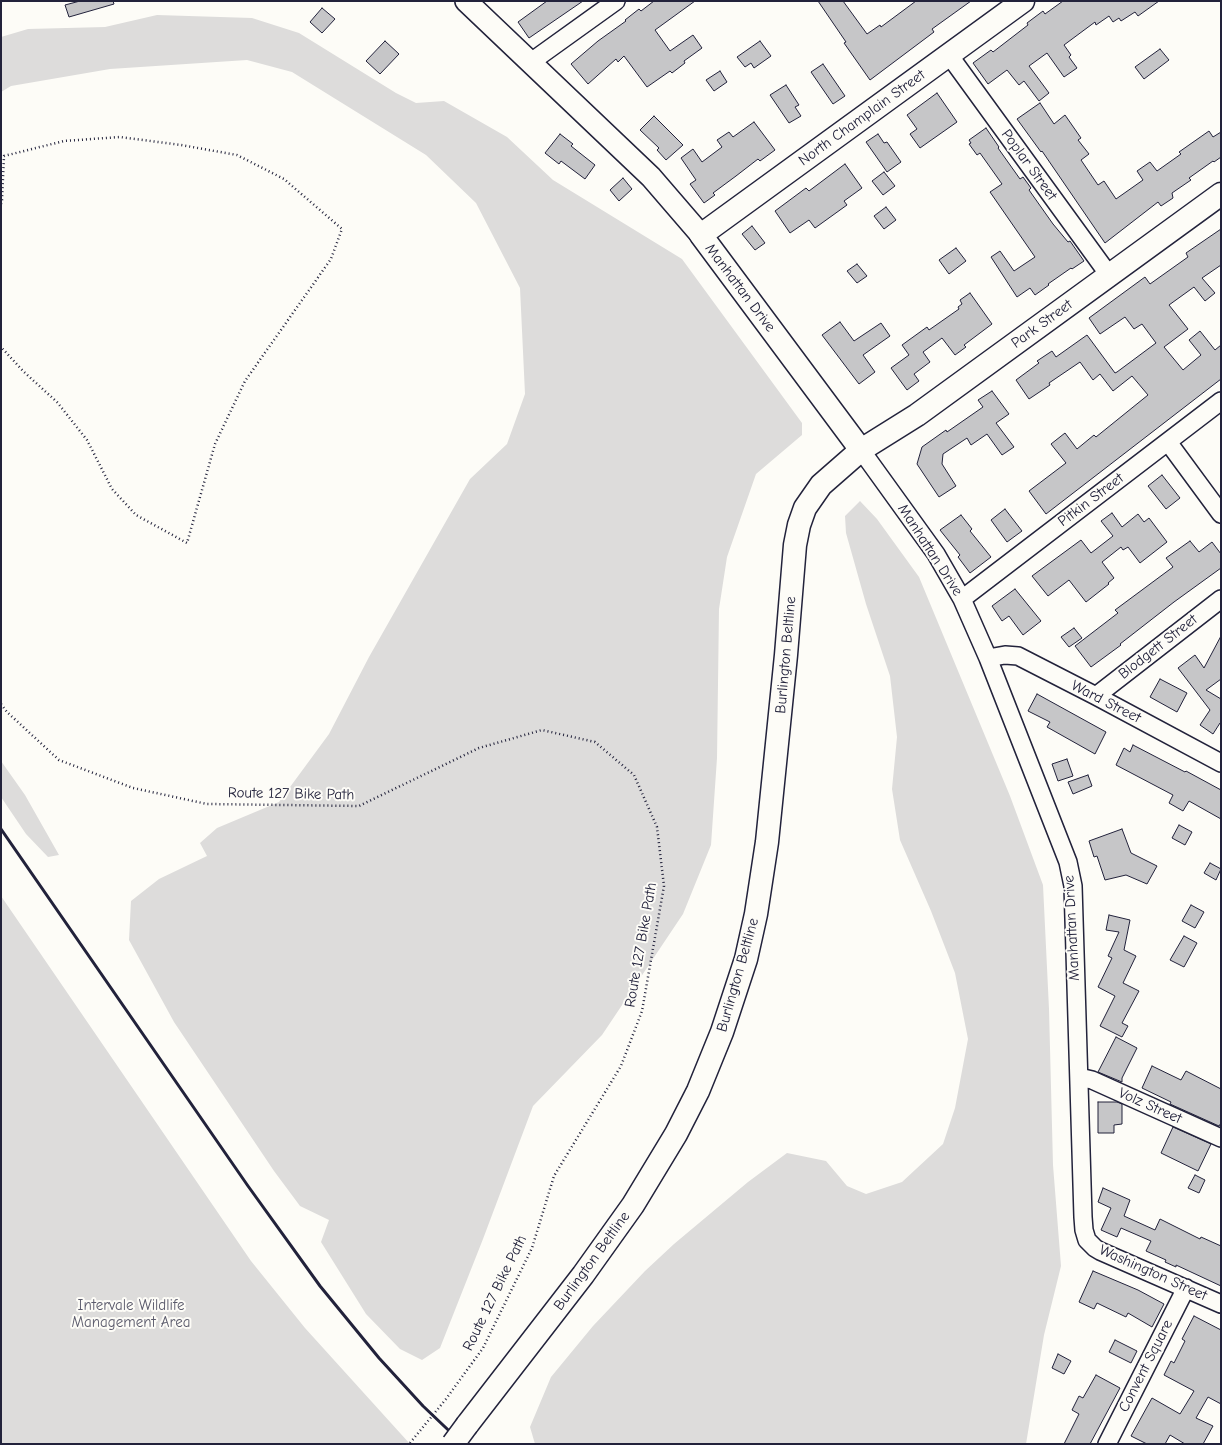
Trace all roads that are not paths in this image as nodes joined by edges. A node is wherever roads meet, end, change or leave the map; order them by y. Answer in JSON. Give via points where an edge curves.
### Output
{"nodes":[{"id":1,"x":466,"y":1,"type":"edge"},
{"id":2,"x":616,"y":1,"type":"edge"},
{"id":3,"x":1023,"y":1,"type":"edge"},
{"id":4,"x":949,"y":54,"type":"junction"},
{"id":5,"x":531,"y":62,"type":"junction"},
{"id":6,"x":1221,"y":194,"type":"edge"},
{"id":7,"x":701,"y":235,"type":"junction"},
{"id":8,"x":1109,"y":275,"type":"junction"},
{"id":9,"x":1221,"y":401,"type":"edge"},
{"id":10,"x":1168,"y":442,"type":"junction"},
{"id":11,"x":861,"y":450,"type":"junction"},
{"id":12,"x":1221,"y":514,"type":"edge"},
{"id":13,"x":962,"y":599,"type":"junction"},
{"id":14,"x":1221,"y":599,"type":"edge"},
{"id":15,"x":988,"y":658,"type":"junction"},
{"id":16,"x":1096,"y":696,"type":"junction"},
{"id":17,"x":1221,"y":763,"type":"edge"},
{"id":18,"x":1078,"y":1077,"type":"junction"},
{"id":19,"x":1221,"y":1138,"type":"edge"},
{"id":20,"x":1087,"y":1240,"type":"joint"},
{"id":21,"x":1186,"y":1288,"type":"junction"},
{"id":22,"x":1221,"y":1304,"type":"edge"},
{"id":23,"x":452,"y":1444,"type":"edge"},
{"id":24,"x":1107,"y":1444,"type":"edge"}],
"edges":[{"from":1,"to":5,"type":"street","name":"Manhattan Drive"},
{"from":2,"to":5,"type":"street"},
{"from":3,"to":4,"type":"main road","name":"North Champlain Street"},
{"from":4,"to":7,"type":"main road","name":"North Champlain Street"},
{"from":4,"to":8,"type":"street","name":"Poplar Street"},
{"from":5,"to":7,"type":"street","name":"Manhattan Drive","via":[[651,176]]},
{"from":6,"to":8,"type":"main road","name":"Park Street"},
{"from":7,"to":11,"type":"main road","name":"Manhattan Drive"},
{"from":8,"to":11,"type":"main road","name":"Park Street","via":[[917,415]]},
{"from":9,"to":10,"type":"street","name":"Pitkin Street"},
{"from":10,"to":12,"type":"street"},
{"from":10,"to":13,"type":"street","name":"Pitkin Street"},
{"from":11,"to":13,"type":"street","name":"Manhattan Drive","via":[[936,554]]},
{"from":11,"to":23,"type":"main road","name":"Burlington Beltline","bridge":true,"via":[[820,485],[805,508],[799,525],[767,842],[756,914],[746,959],[711,1062],[676,1134],[633,1205],[583,1275]]},
{"from":13,"to":15,"type":"street","name":"Manhattan Drive"},
{"from":14,"to":16,"type":"street","name":"Blodgett Street"},
{"from":15,"to":16,"type":"street","name":"Ward Street","via":[[1018,656]]},
{"from":15,"to":18,"type":"street","name":"Manhattan Drive","via":[[1068,862],[1073,886]]},
{"from":16,"to":17,"type":"street","name":"Ward Street"},
{"from":18,"to":19,"type":"street","name":"Volz Street","via":[[1092,1080]]},
{"from":18,"to":20,"type":"street","name":"Manhattan Drive","via":[[1083,1217]]},
{"from":20,"to":21,"type":"street","name":"Washington Street","via":[[1095,1248]]},
{"from":21,"to":22,"type":"street","name":"Washington Street"},
{"from":21,"to":24,"type":"street","name":"Convent Square"}]}
